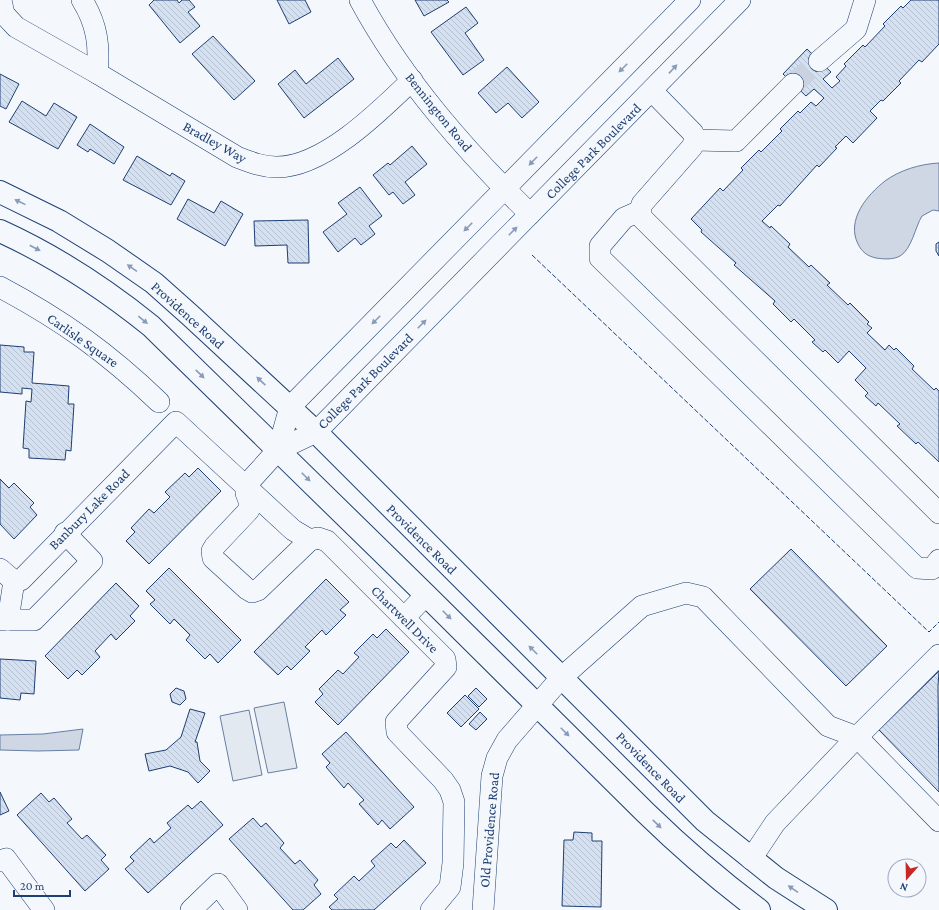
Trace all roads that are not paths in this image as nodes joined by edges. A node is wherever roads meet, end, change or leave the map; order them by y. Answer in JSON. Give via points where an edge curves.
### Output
{"nodes":[{"id":1,"x":0,"y":0,"type":"edge"},
{"id":2,"x":82,"y":0,"type":"edge"},
{"id":3,"x":360,"y":0,"type":"edge"},
{"id":4,"x":690,"y":0,"type":"edge"},
{"id":5,"x":740,"y":0,"type":"edge"},
{"id":6,"x":865,"y":0,"type":"edge"},
{"id":7,"x":819,"y":61,"type":"tunnel mouth"},
{"id":8,"x":97,"y":74,"type":"junction"},
{"id":9,"x":412,"y":80,"type":"junction"},
{"id":10,"x":793,"y":84,"type":"tunnel mouth"},
{"id":11,"x":652,"y":91,"type":"junction"},
{"id":12,"x":695,"y":140,"type":"junction"},
{"id":13,"x":505,"y":189,"type":"junction"},
{"id":14,"x":0,"y":192,"type":"edge"},
{"id":15,"x":640,"y":211,"type":"junction"},
{"id":16,"x":530,"y":214,"type":"junction"},
{"id":17,"x":0,"y":230,"type":"edge"},
{"id":18,"x":0,"y":287,"type":"edge"},
{"id":19,"x":159,"y":402,"type":"dead end"},
{"id":20,"x":290,"y":407,"type":"junction"},
{"id":21,"x":176,"y":422,"type":"joint"},
{"id":22,"x":316,"y":432,"type":"junction"},
{"id":23,"x":278,"y":450,"type":"junction"},
{"id":24,"x":246,"y":487,"type":"junction"},
{"id":25,"x":939,"y":513,"type":"edge"},
{"id":26,"x":64,"y":533,"type":"junction"},
{"id":27,"x":310,"y":540,"type":"junction"},
{"id":28,"x":939,"y":560,"type":"edge"},
{"id":29,"x":7,"y":575,"type":"edge"},
{"id":30,"x":426,"y":595,"type":"junction"},
{"id":31,"x":404,"y":618,"type":"junction"},
{"id":32,"x":4,"y":620,"type":"edge"},
{"id":33,"x":939,"y":655,"type":"edge"},
{"id":34,"x":561,"y":678,"type":"junction"},
{"id":35,"x":537,"y":705,"type":"junction"},
{"id":36,"x":857,"y":737,"type":"junction"},
{"id":37,"x":939,"y":821,"type":"edge"},
{"id":38,"x":750,"y":859,"type":"junction"},
{"id":39,"x":0,"y":861,"type":"edge"},
{"id":40,"x":484,"y":885,"type":"junction"},
{"id":41,"x":450,"y":886,"type":"junction"},
{"id":42,"x":44,"y":910,"type":"edge"},
{"id":43,"x":191,"y":910,"type":"edge"},
{"id":44,"x":237,"y":910,"type":"edge"},
{"id":45,"x":431,"y":910,"type":"edge"},
{"id":46,"x":483,"y":910,"type":"edge"},
{"id":47,"x":759,"y":910,"type":"edge"},
{"id":48,"x":826,"y":910,"type":"edge"}],
"edges":[{"from":1,"to":8,"type":"street","name":"Bradley Way","via":[[4,14],[16,27]]},
{"from":2,"to":8,"type":"street","via":[[98,33]]},
{"from":3,"to":9,"type":"street","name":"Bennington Road"},
{"from":4,"to":13,"type":"street","one_way":true},
{"from":11,"to":5,"type":"street","name":"College Park Boulevard","one_way":true},
{"from":6,"to":7,"type":"street","via":[[856,29]]},
{"from":8,"to":9,"type":"street","name":"Bradley Way","via":[[237,157],[258,165],[276,167],[294,165],[314,158],[348,137],[378,113]]},
{"from":9,"to":13,"type":"street","name":"Bennington Road","via":[[449,127]]},
{"from":10,"to":12,"type":"street","via":[[736,141]]},
{"from":11,"to":12,"type":"street","via":[[693,132]]},
{"from":11,"to":16,"type":"street","name":"College Park Boulevard"},
{"from":12,"to":15,"type":"street","via":[[692,147],[642,204]]},
{"from":13,"to":16,"type":"street","name":"Bennington Road"},
{"from":13,"to":20,"type":"street","one_way":true},
{"from":20,"to":14,"type":"main road","name":"Providence Road","one_way":true,"via":[[154,283],[60,221]]},
{"from":15,"to":25,"type":"street","via":[[647,224]]},
{"from":15,"to":28,"type":"street","via":[[624,218],[600,246],[600,258],[917,568],[932,569]]},
{"from":22,"to":16,"type":"street","name":"College Park Boulevard","one_way":true},
{"from":17,"to":23,"type":"main road","one_way":true,"via":[[61,262],[112,295],[151,326]]},
{"from":18,"to":19,"type":"street","name":"Carlisle Square","via":[[29,302],[83,337],[124,369]]},
{"from":20,"to":22,"type":"main road","name":"Providence Road"},
{"from":20,"to":23,"type":"street"},
{"from":21,"to":24,"type":"street","name":"Chartwell Drive"},
{"from":21,"to":26,"type":"street","name":"Banbury Lake Road"},
{"from":22,"to":23,"type":"street","name":"College Park Boulevard"},
{"from":34,"to":22,"type":"main road","name":"Providence Road","one_way":true},
{"from":23,"to":24,"type":"street"},
{"from":23,"to":30,"type":"main road","one_way":true},
{"from":24,"to":27,"type":"street","name":"Chartwell Drive","via":[[293,530]]},
{"from":24,"to":27,"type":"street","via":[[248,510],[212,551],[213,558],[247,589],[252,592],[258,590]]},
{"from":26,"to":29,"type":"street","name":"Banbury Lake Road","via":[[21,580]]},
{"from":26,"to":32,"type":"street","via":[[92,561],[34,620]]},
{"from":27,"to":31,"type":"street","name":"Chartwell Drive","via":[[318,538],[327,541]]},
{"from":29,"to":32,"type":"street"},
{"from":30,"to":31,"type":"street"},
{"from":30,"to":35,"type":"main road","one_way":true},
{"from":31,"to":41,"type":"street","name":"Chartwell Drive","via":[[445,659],[446,667],[396,722],[397,732],[443,780],[454,802]]},
{"from":33,"to":36,"type":"street"},
{"from":34,"to":35,"type":"street","name":"Old Providence Road"},
{"from":34,"to":36,"type":"street","name":"Old Providence Road","via":[[642,606],[686,593],[703,597],[828,726]]},
{"from":34,"to":38,"type":"main road","name":"Providence Road","via":[[705,821]]},
{"from":35,"to":40,"type":"street","name":"Old Providence Road","via":[[507,740],[497,758],[492,776]]},
{"from":35,"to":47,"type":"main road","one_way":true,"via":[[680,847]]},
{"from":36,"to":37,"type":"street"},
{"from":36,"to":38,"type":"street","via":[[775,823]]},
{"from":48,"to":38,"type":"main road","name":"Providence Road","one_way":true},
{"from":39,"to":42,"type":"street","via":[[6,859]]},
{"from":40,"to":41,"type":"street"},
{"from":40,"to":46,"type":"street","name":"Old Providence Road"},
{"from":41,"to":45,"type":"street"},
{"from":43,"to":44,"type":"street","via":[[218,884]]}]}
